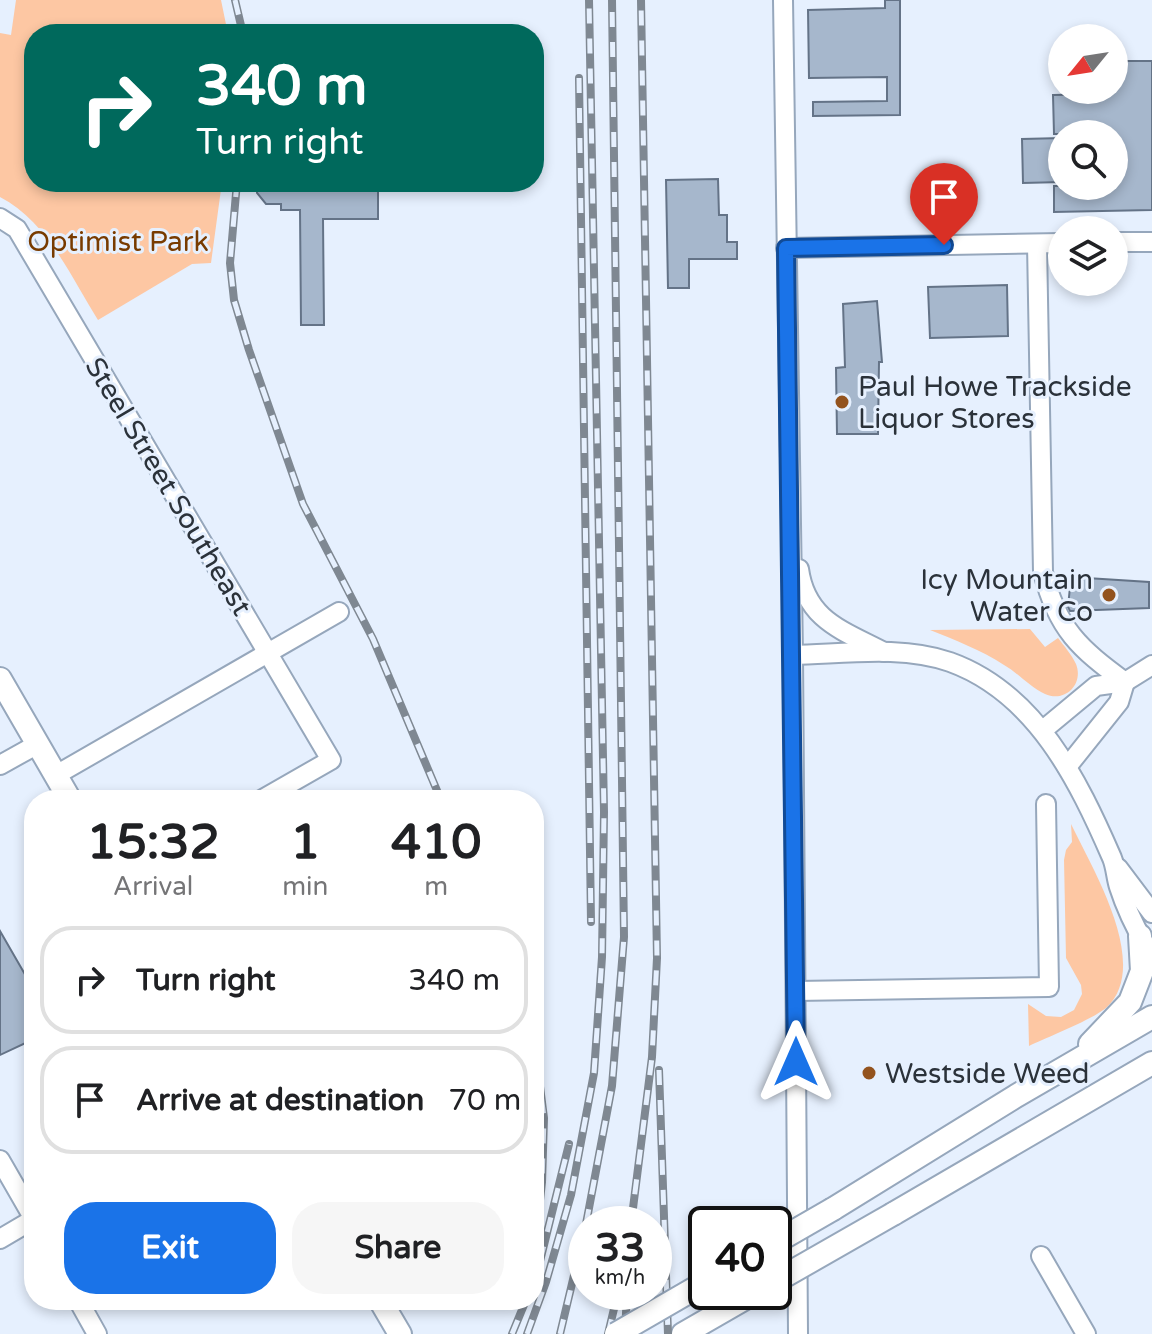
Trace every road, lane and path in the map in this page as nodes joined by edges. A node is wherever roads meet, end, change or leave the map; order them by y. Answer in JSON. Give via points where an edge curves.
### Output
{"nodes":[{"id":1,"x":783,"y":0,"type":"edge"},
{"id":2,"x":0,"y":218,"type":"edge"},
{"id":3,"x":1128,"y":242,"type":"edge"},
{"id":4,"x":1152,"y":242,"type":"edge"},
{"id":5,"x":1037,"y":244,"type":"junction"},
{"id":6,"x":1048,"y":244,"type":"edge"},
{"id":7,"x":786,"y":248,"type":"junction"},
{"id":8,"x":789,"y":500,"type":"junction"},
{"id":9,"x":339,"y":612,"type":"dead end"},
{"id":10,"x":268,"y":653,"type":"junction"},
{"id":11,"x":886,"y":653,"type":"junction"},
{"id":12,"x":793,"y":655,"type":"junction"},
{"id":13,"x":1152,"y":665,"type":"edge"},
{"id":14,"x":0,"y":679,"type":"edge"},
{"id":15,"x":1125,"y":682,"type":"junction"},
{"id":16,"x":1043,"y":730,"type":"junction"},
{"id":17,"x":38,"y":744,"type":"junction"},
{"id":18,"x":0,"y":765,"type":"edge"},
{"id":19,"x":1067,"y":767,"type":"junction"},
{"id":20,"x":56,"y":775,"type":"junction"},
{"id":21,"x":64,"y":790,"type":"edge"},
{"id":22,"x":278,"y":790,"type":"edge"},
{"id":23,"x":1046,"y":804,"type":"dead end"},
{"id":24,"x":1114,"y":863,"type":"junction"},
{"id":25,"x":1152,"y":913,"type":"edge"},
{"id":26,"x":1140,"y":936,"type":"junction"},
{"id":27,"x":1152,"y":958,"type":"edge"},
{"id":28,"x":796,"y":991,"type":"junction"},
{"id":29,"x":1152,"y":1017,"type":"edge"},
{"id":30,"x":1152,"y":1063,"type":"edge"},
{"id":31,"x":1067,"y":1066,"type":"junction"},
{"id":32,"x":0,"y":1160,"type":"edge"},
{"id":33,"x":24,"y":1202,"type":"edge"},
{"id":34,"x":24,"y":1225,"type":"edge"},
{"id":35,"x":792,"y":1233,"type":"edge"},
{"id":36,"x":0,"y":1239,"type":"edge"},
{"id":37,"x":1041,"y":1256,"type":"dead end"},
{"id":38,"x":792,"y":1272,"type":"edge"},
{"id":39,"x":688,"y":1292,"type":"edge"},
{"id":40,"x":84,"y":1310,"type":"edge"},
{"id":41,"x":386,"y":1310,"type":"edge"},
{"id":42,"x":725,"y":1310,"type":"edge"},
{"id":43,"x":97,"y":1334,"type":"edge"},
{"id":44,"x":400,"y":1334,"type":"edge"},
{"id":45,"x":616,"y":1334,"type":"edge"},
{"id":46,"x":683,"y":1334,"type":"edge"},
{"id":47,"x":798,"y":1334,"type":"edge"},
{"id":48,"x":1086,"y":1334,"type":"edge"}],
"edges":[{"from":1,"to":7,"type":"street"},
{"from":2,"to":10,"type":"street","name":"Steel Street Southeast","via":[[17,229]]},
{"from":3,"to":4,"type":"street"},
{"from":5,"to":6,"type":"street"},
{"from":5,"to":7,"type":"street"},
{"from":5,"to":15,"type":"street","via":[[1043,572],[1054,605],[1082,650]]},
{"from":7,"to":8,"type":"street"},
{"from":8,"to":11,"type":"street","via":[[801,585],[811,607]]},
{"from":8,"to":12,"type":"street"},
{"from":9,"to":10,"type":"street"},
{"from":10,"to":20,"type":"street"},
{"from":10,"to":22,"type":"street","name":"Steel Street Southeast","via":[[331,760]]},
{"from":11,"to":12,"type":"street"},
{"from":11,"to":16,"type":"street","via":[[950,662],[1014,701]]},
{"from":12,"to":28,"type":"street"},
{"from":13,"to":15,"type":"street"},
{"from":14,"to":17,"type":"main road"},
{"from":15,"to":16,"type":"street","via":[[1096,686]]},
{"from":15,"to":19,"type":"street","via":[[1119,702]]},
{"from":16,"to":19,"type":"street"},
{"from":17,"to":18,"type":"street"},
{"from":17,"to":20,"type":"main road"},
{"from":19,"to":24,"type":"street"},
{"from":20,"to":21,"type":"main road"},
{"from":23,"to":28,"type":"street","via":[[1049,987]]},
{"from":24,"to":25,"type":"street"},
{"from":24,"to":26,"type":"street"},
{"from":26,"to":27,"type":"street"},
{"from":26,"to":31,"type":"main road","via":[[1142,971],[1130,1002]]},
{"from":28,"to":47,"type":"street"},
{"from":29,"to":31,"type":"main road"},
{"from":30,"to":38,"type":"main road","bridge":true},
{"from":31,"to":35,"type":"main road","bridge":true},
{"from":32,"to":33,"type":"street"},
{"from":34,"to":36,"type":"street"},
{"from":37,"to":48,"type":"street"},
{"from":39,"to":45,"type":"main road","bridge":true},
{"from":40,"to":43,"type":"street"},
{"from":41,"to":44,"type":"main road"},
{"from":42,"to":46,"type":"main road"}]}
